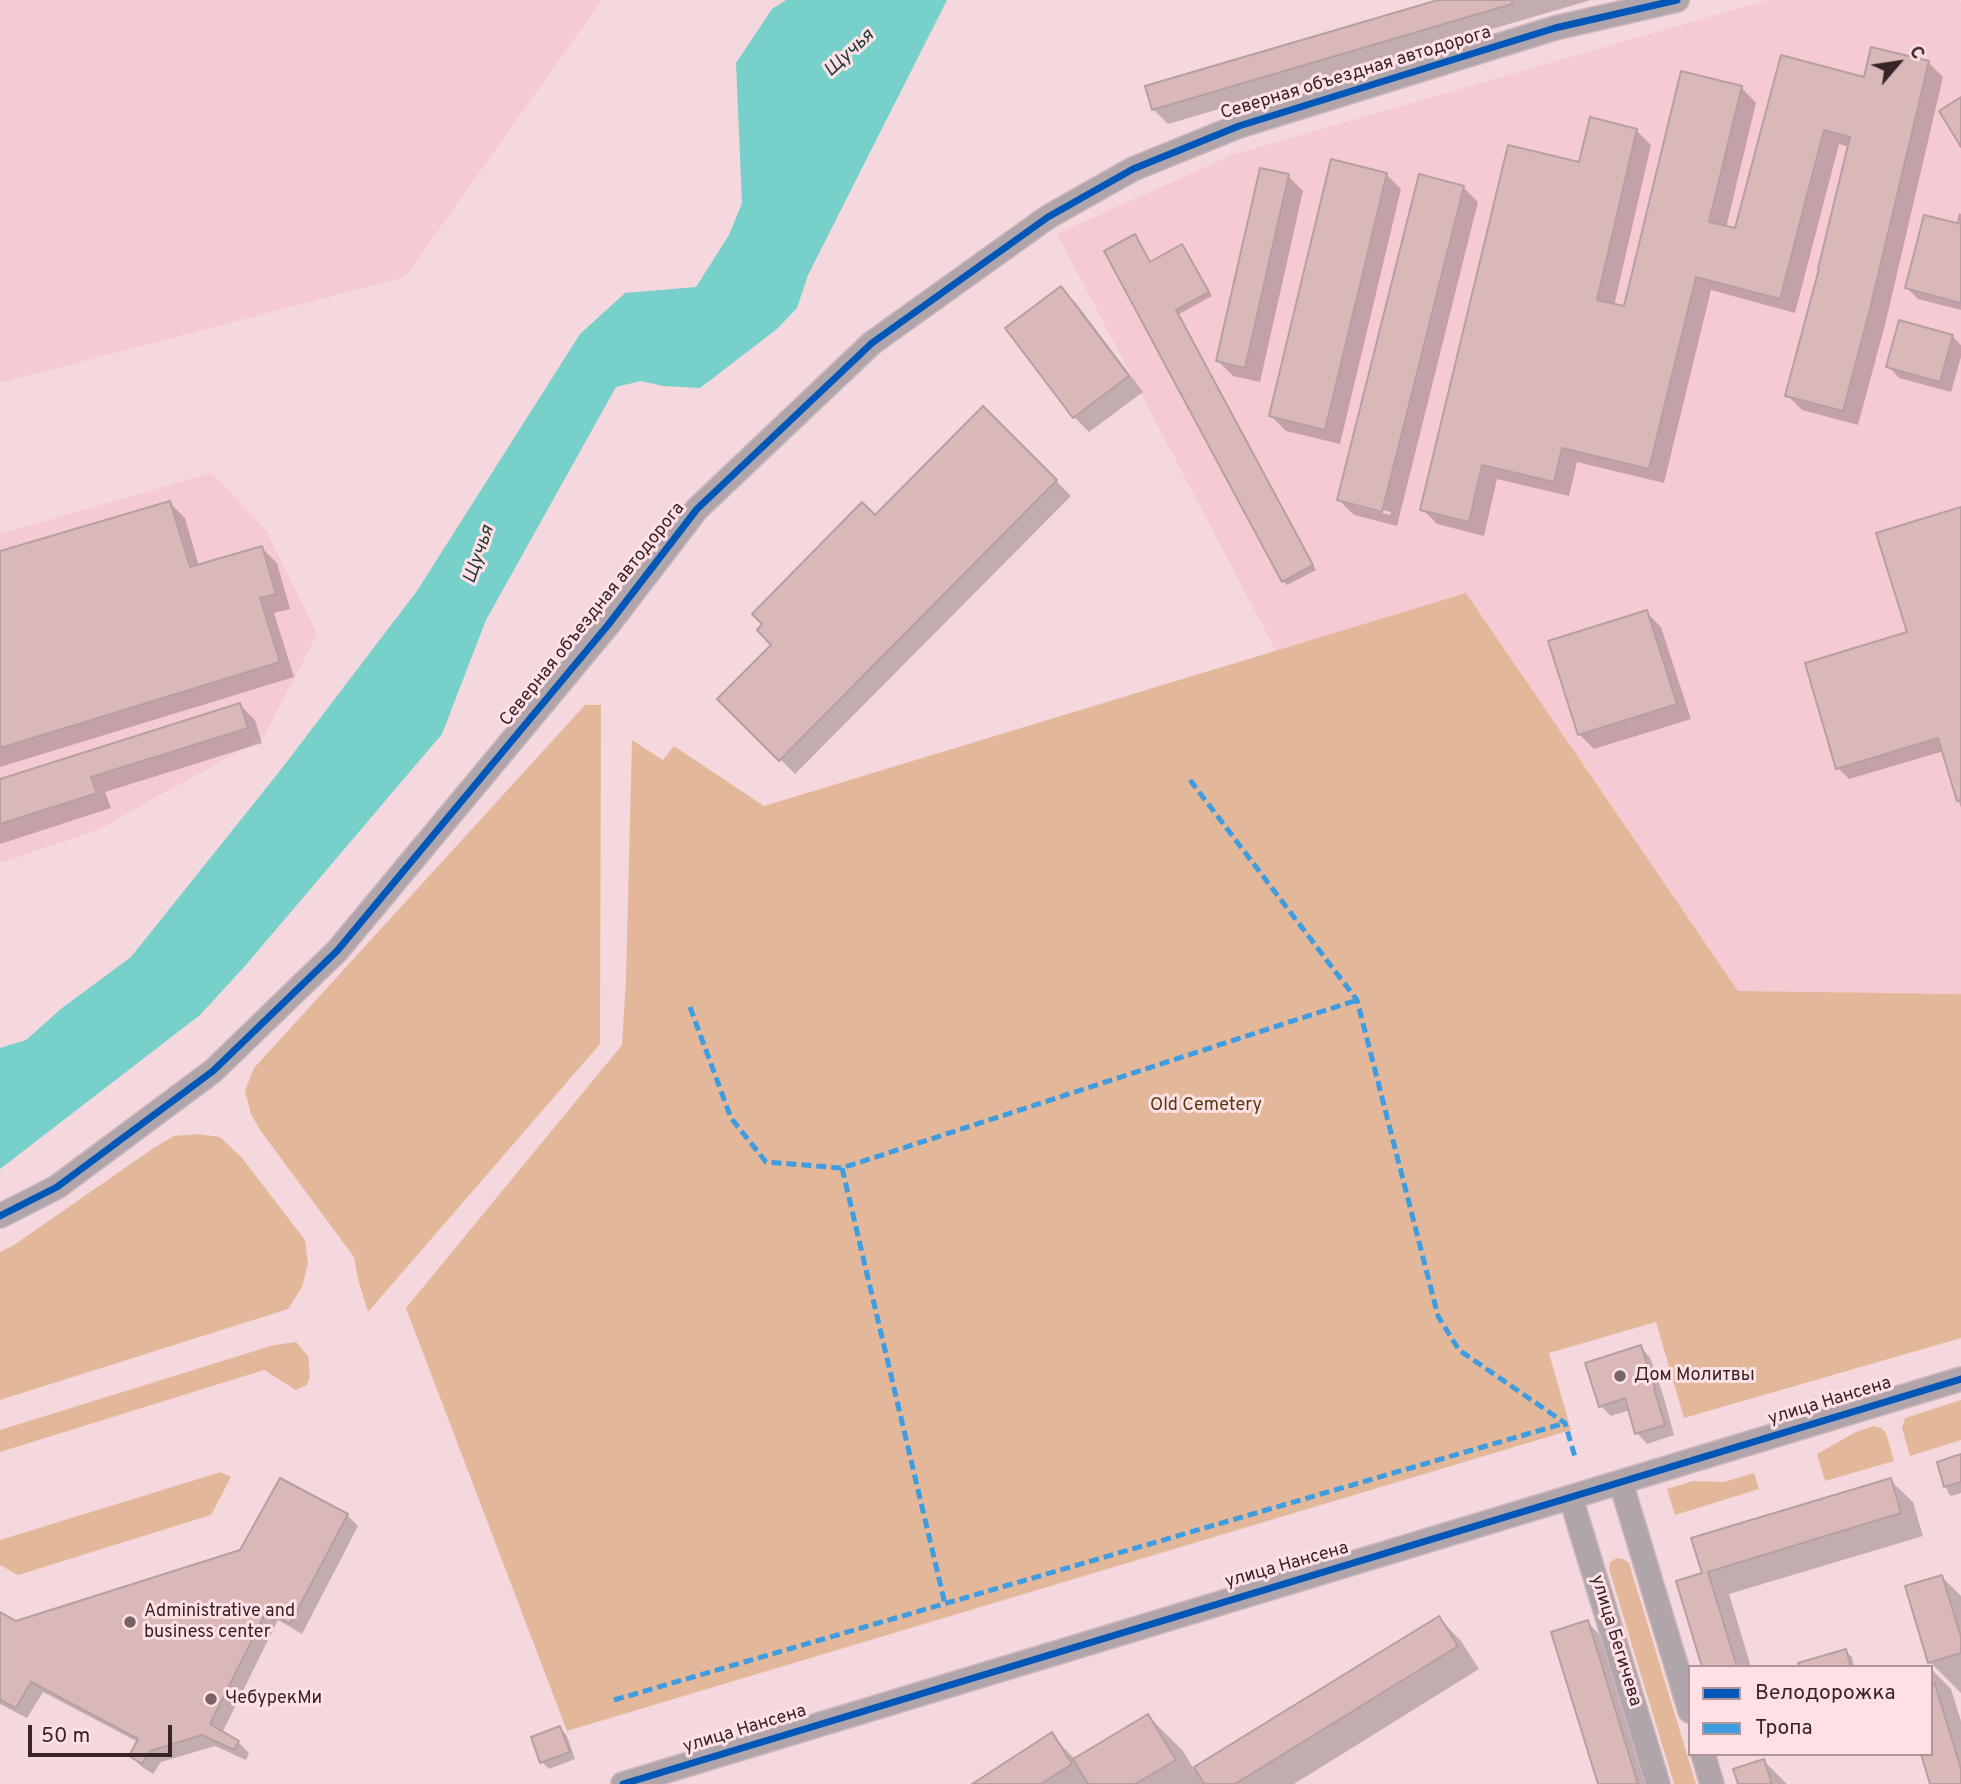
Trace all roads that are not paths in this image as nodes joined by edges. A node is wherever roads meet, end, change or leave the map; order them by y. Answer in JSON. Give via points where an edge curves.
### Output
{"nodes":[{"id":1,"x":1677,"y":0,"type":"edge"},
{"id":2,"x":0,"y":1216,"type":"edge"},
{"id":3,"x":1961,"y":1379,"type":"edge"},
{"id":4,"x":1620,"y":1483,"type":"junction"},
{"id":5,"x":1572,"y":1498,"type":"junction"},
{"id":6,"x":1688,"y":1704,"type":"edge"},
{"id":7,"x":1704,"y":1756,"type":"edge"},
{"id":8,"x":623,"y":1784,"type":"edge"},
{"id":9,"x":1658,"y":1784,"type":"edge"},
{"id":10,"x":1712,"y":1784,"type":"edge"}],
"edges":[{"from":1,"to":2,"type":"street","name":"Северная объездная автодорога","via":[[1555,28],[1239,126],[1133,169],[1048,217],[872,343],[697,509],[608,625],[337,951],[213,1072],[57,1187]]},
{"from":3,"to":4,"type":"street","name":"улица Нансена"},
{"from":4,"to":5,"type":"street","name":"улица Нансена"},
{"from":4,"to":6,"type":"street"},
{"from":5,"to":8,"type":"street","name":"улица Нансена"},
{"from":5,"to":9,"type":"street","name":"улица Бегичева"},
{"from":7,"to":10,"type":"street"}]}
